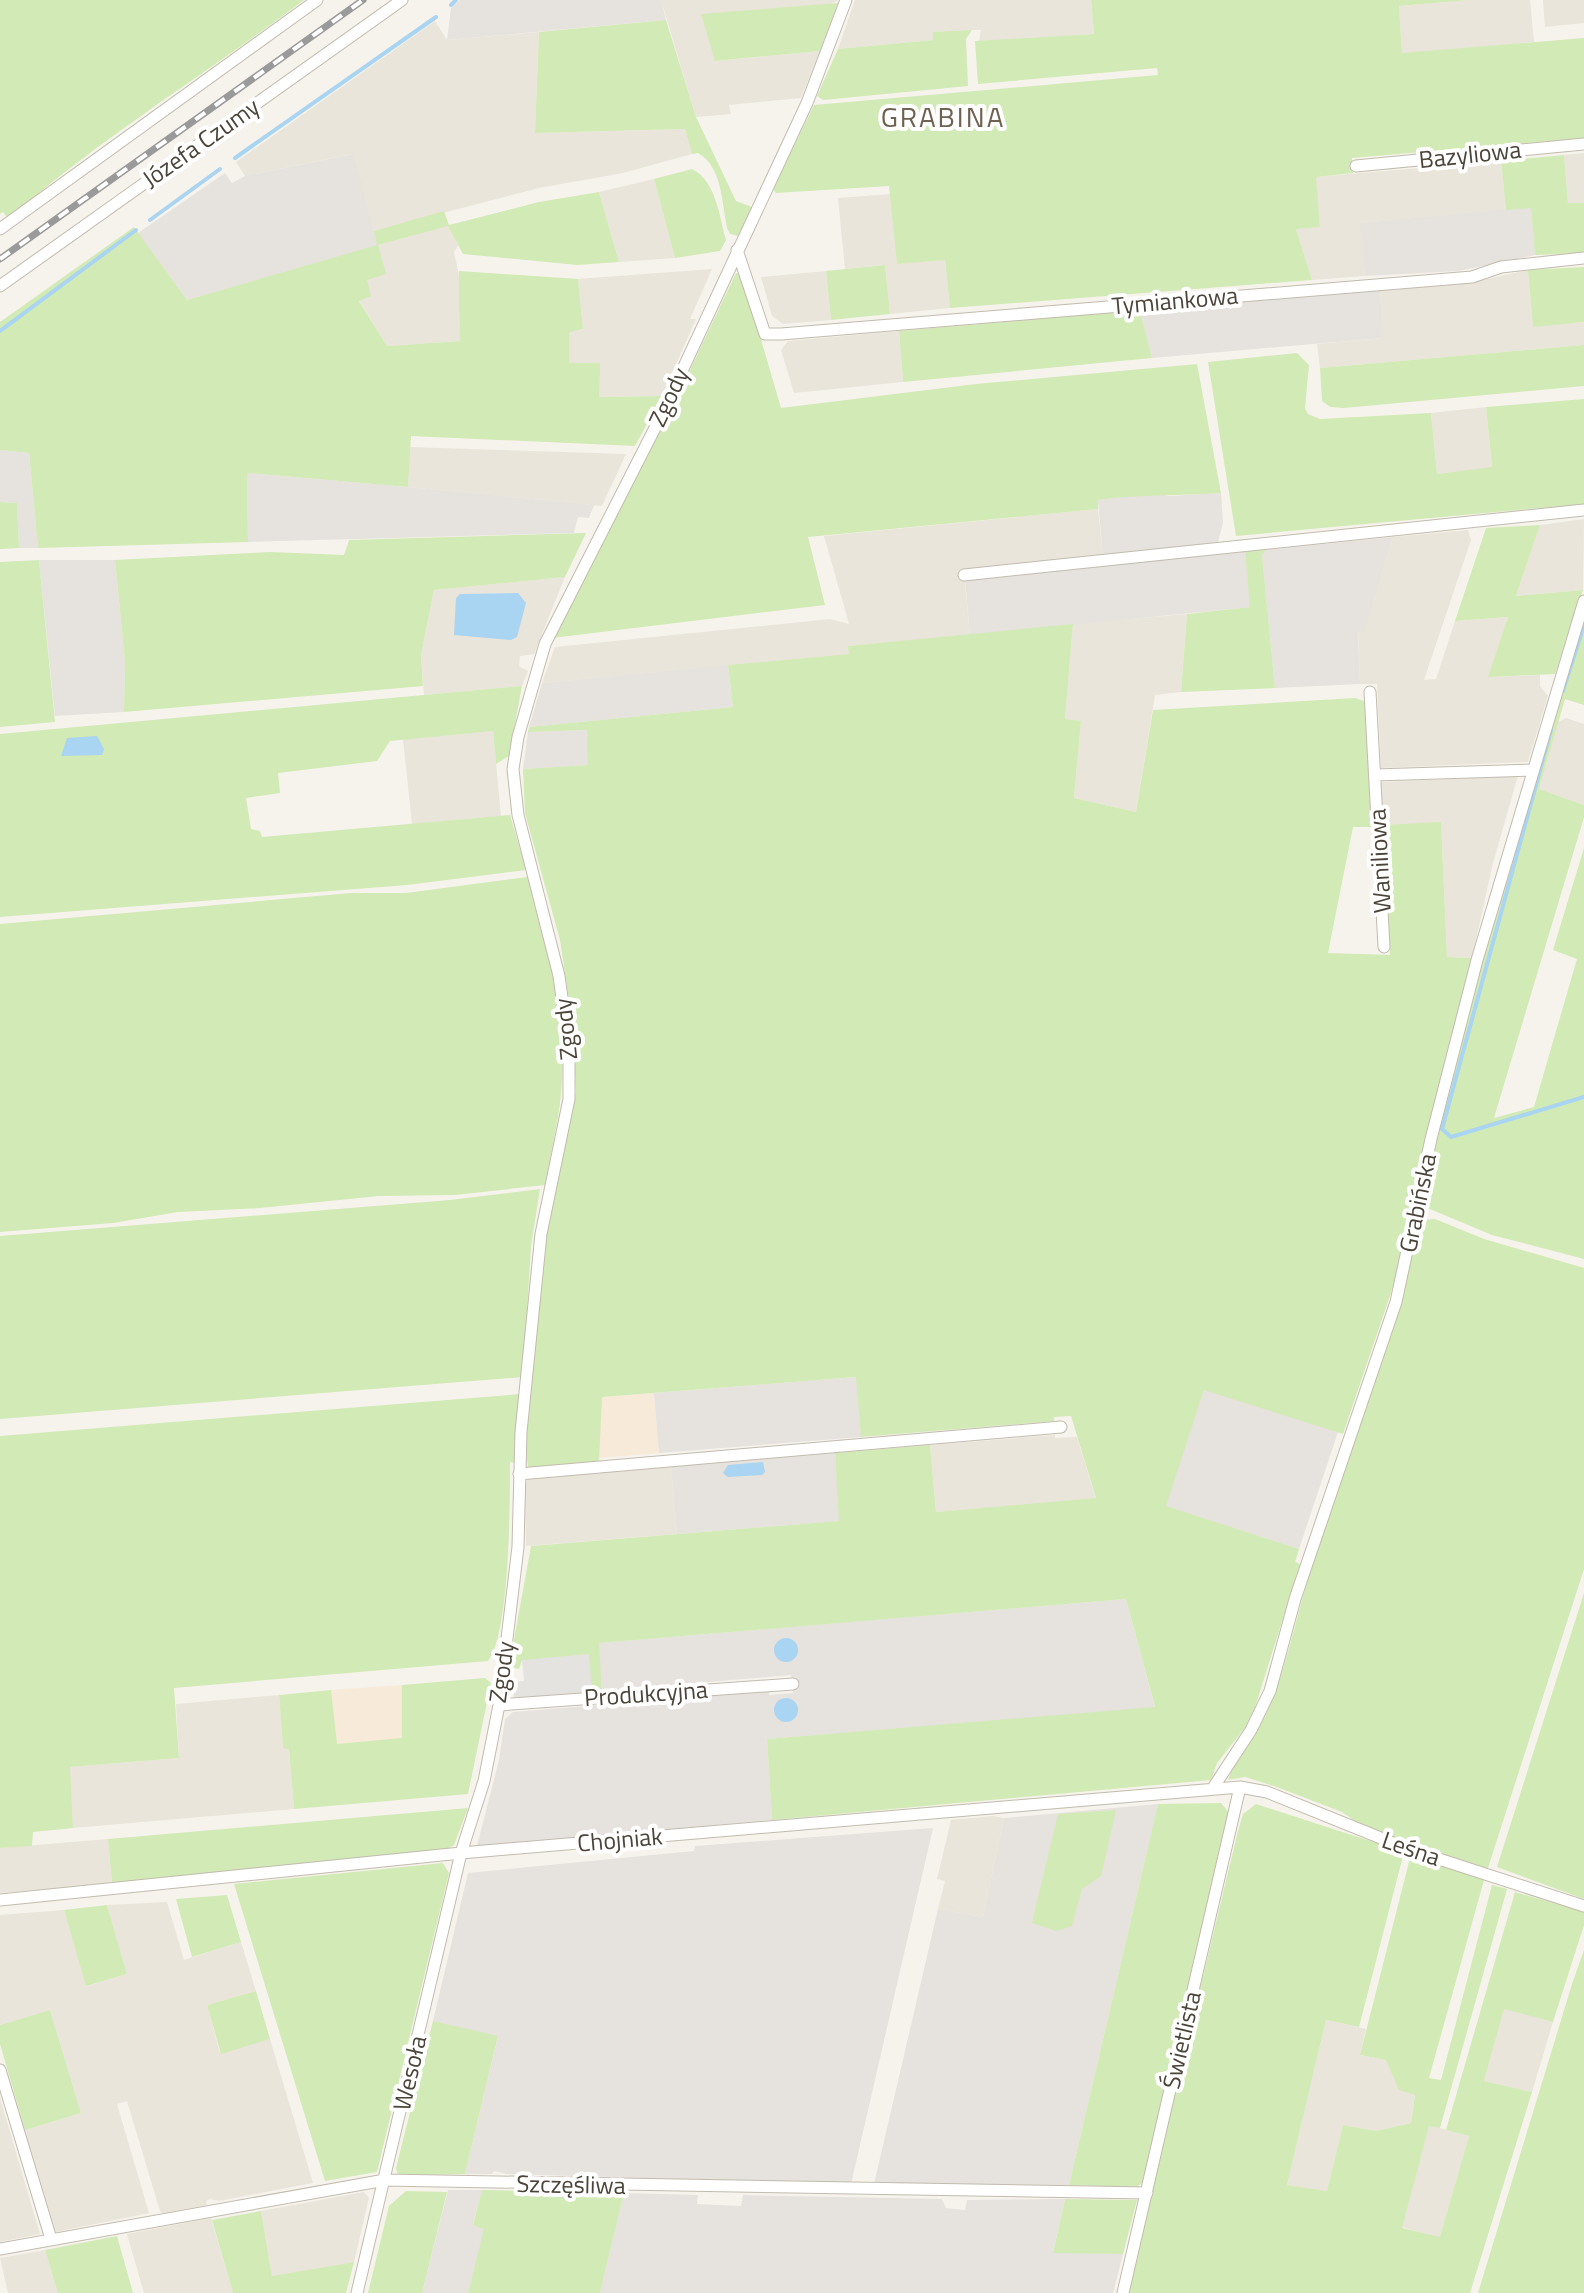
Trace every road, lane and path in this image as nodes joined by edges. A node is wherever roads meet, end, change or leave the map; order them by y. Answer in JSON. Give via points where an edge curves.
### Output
{"nodes":[{"id":1,"x":317,"y":0,"type":"edge"},
{"id":2,"x":402,"y":0,"type":"edge"},
{"id":3,"x":846,"y":0,"type":"edge"},
{"id":4,"x":1584,"y":144,"type":"edge"},
{"id":5,"x":1356,"y":166,"type":"dead end"},
{"id":6,"x":0,"y":229,"type":"edge"},
{"id":7,"x":737,"y":250,"type":"junction"},
{"id":8,"x":1584,"y":258,"type":"edge"},
{"id":9,"x":0,"y":286,"type":"edge"},
{"id":10,"x":1584,"y":510,"type":"edge"},
{"id":11,"x":964,"y":575,"type":"dead end"},
{"id":12,"x":1584,"y":601,"type":"edge"},
{"id":13,"x":1370,"y":692,"type":"dead end"},
{"id":14,"x":1532,"y":770,"type":"junction"},
{"id":15,"x":1375,"y":775,"type":"junction"},
{"id":16,"x":1384,"y":947,"type":"dead end"},
{"id":17,"x":1061,"y":1427,"type":"dead end"},
{"id":18,"x":519,"y":1474,"type":"junction"},
{"id":19,"x":793,"y":1684,"type":"dead end"},
{"id":20,"x":499,"y":1705,"type":"junction"},
{"id":21,"x":1240,"y":1787,"type":"junction"},
{"id":22,"x":1213,"y":1788,"type":"junction"},
{"id":23,"x":461,"y":1853,"type":"junction"},
{"id":24,"x":0,"y":1900,"type":"edge"},
{"id":25,"x":1584,"y":1906,"type":"edge"},
{"id":26,"x":0,"y":2070,"type":"edge"},
{"id":27,"x":385,"y":2180,"type":"junction"},
{"id":28,"x":1147,"y":2193,"type":"junction"},
{"id":29,"x":51,"y":2239,"type":"junction"},
{"id":30,"x":0,"y":2249,"type":"edge"},
{"id":31,"x":357,"y":2293,"type":"edge"},
{"id":32,"x":1123,"y":2293,"type":"edge"}],
"edges":[{"from":1,"to":6,"type":"street"},
{"from":2,"to":9,"type":"street","name":"Józefa Czumy"},
{"from":3,"to":7,"type":"street","name":"Zgody","via":[[807,103]]},
{"from":4,"to":5,"type":"street","name":"Bazyliowa"},
{"from":7,"to":8,"type":"street","name":"Tymiankowa","via":[[765,334],[1472,277],[1501,267]]},
{"from":7,"to":18,"type":"street","name":"Zgody","via":[[660,418],[545,644],[515,755],[518,815],[559,976],[570,1078],[541,1234]]},
{"from":10,"to":11,"type":"street"},
{"from":12,"to":14,"type":"street","name":"Grabińska"},
{"from":13,"to":15,"type":"street","name":"Waniliowa"},
{"from":14,"to":15,"type":"street","name":"Waniliowa"},
{"from":14,"to":22,"type":"street","name":"Grabińska","via":[[1431,1139],[1396,1302],[1305,1569],[1270,1691]]},
{"from":15,"to":16,"type":"street","name":"Waniliowa"},
{"from":17,"to":18,"type":"street"},
{"from":18,"to":20,"type":"street","name":"Zgody","via":[[518,1547]]},
{"from":19,"to":20,"type":"street","name":"Produkcyjna"},
{"from":20,"to":23,"type":"street","name":"Zgody","via":[[484,1781]]},
{"from":21,"to":22,"type":"street","name":"Chojniak"},
{"from":21,"to":25,"type":"street","name":"Leśna","via":[[1267,1792],[1408,1849]]},
{"from":21,"to":28,"type":"street","name":"Świetlista"},
{"from":22,"to":23,"type":"street","name":"Chojniak"},
{"from":23,"to":24,"type":"street","name":"Chojniak"},
{"from":23,"to":27,"type":"street","name":"Wesoła"},
{"from":26,"to":29,"type":"street"},
{"from":27,"to":28,"type":"street","name":"Szczęśliwa"},
{"from":27,"to":29,"type":"street","name":"Szczęśliwa"},
{"from":27,"to":31,"type":"street","name":"Wesoła"},
{"from":28,"to":32,"type":"street","name":"Świetlista"},
{"from":29,"to":30,"type":"street","name":"Szczęśliwa"}]}
